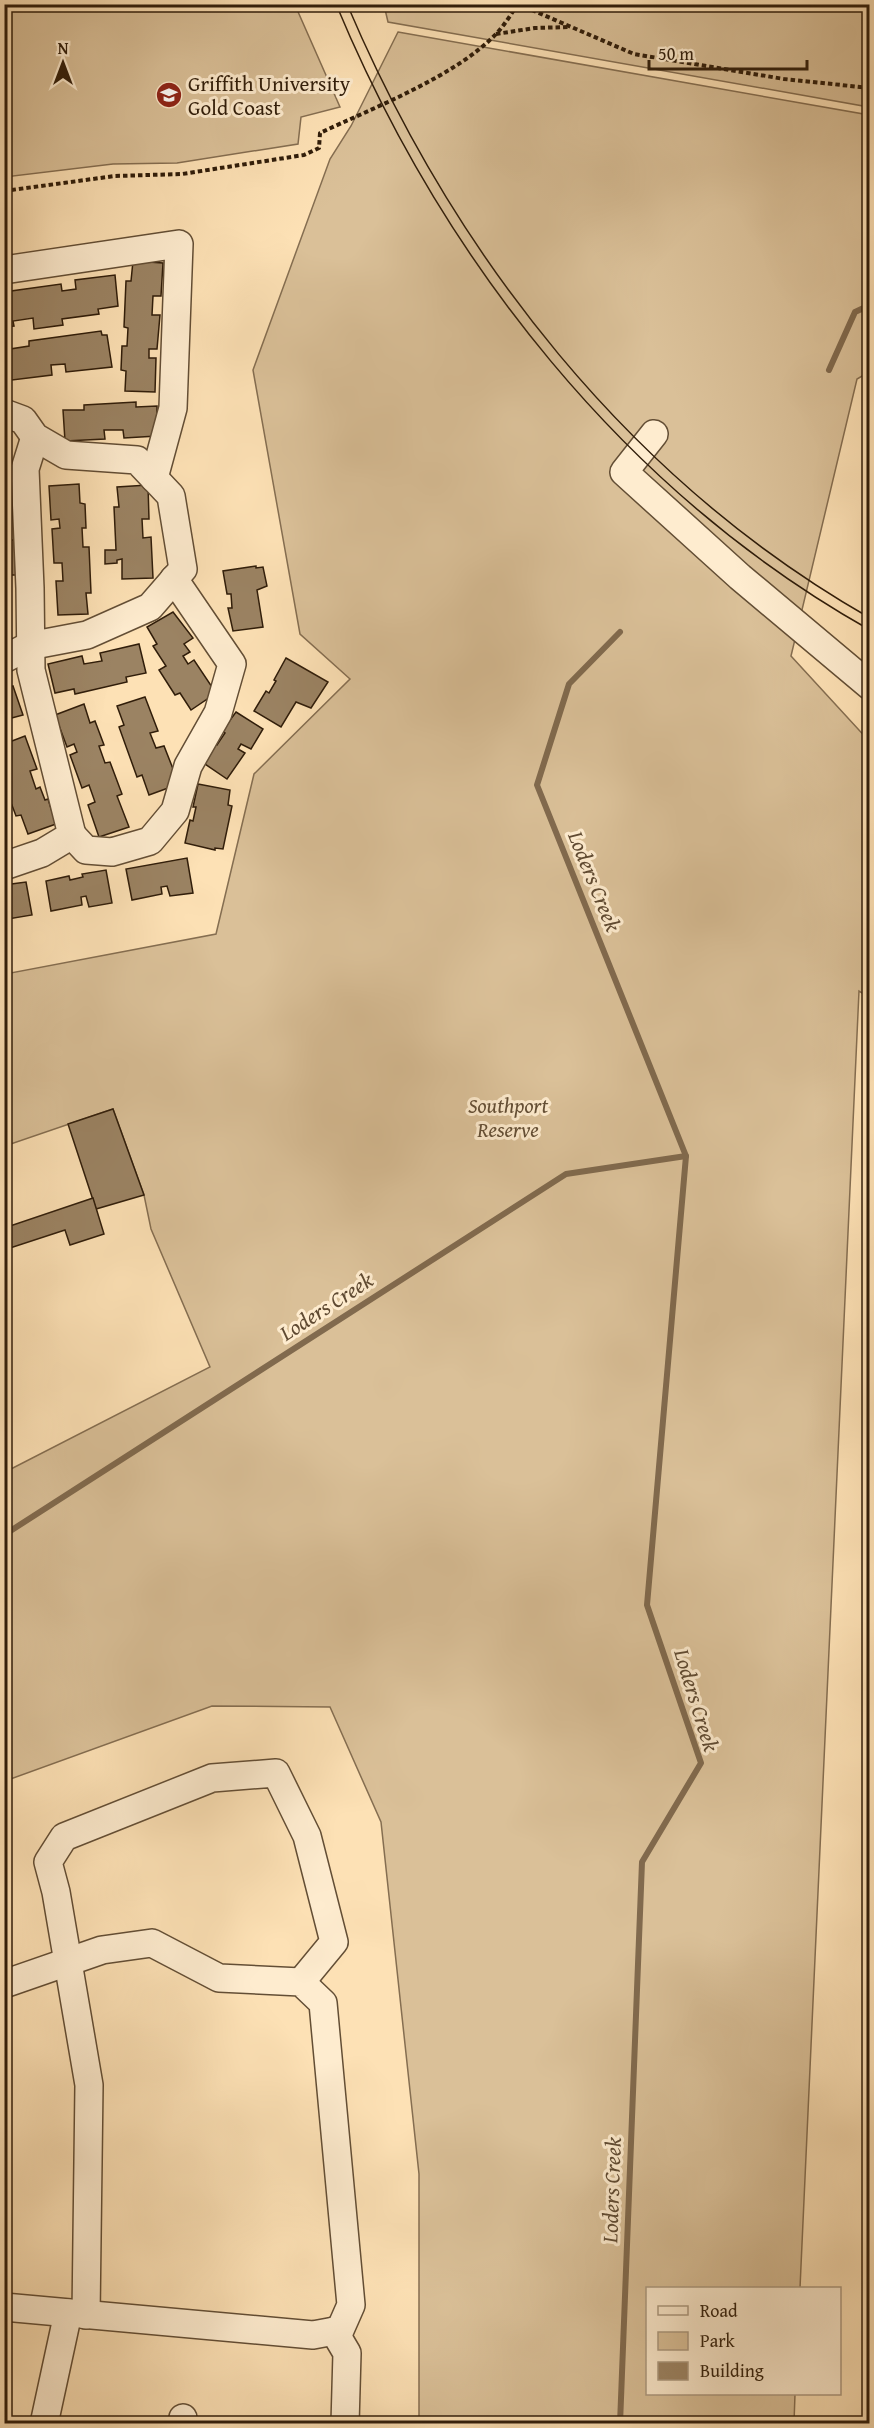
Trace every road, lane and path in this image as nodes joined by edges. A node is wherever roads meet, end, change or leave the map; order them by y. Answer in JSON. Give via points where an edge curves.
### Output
{"nodes":[{"id":1,"x":518,"y":4,"type":"edge"},
{"id":2,"x":573,"y":27,"type":"junction"},
{"id":3,"x":496,"y":34,"type":"junction"},
{"id":4,"x":870,"y":88,"type":"edge"},
{"id":5,"x":4,"y":190,"type":"edge"},
{"id":6,"x":4,"y":270,"type":"edge"},
{"id":7,"x":4,"y":413,"type":"edge"},
{"id":8,"x":654,"y":434,"type":"dead end"},
{"id":9,"x":35,"y":437,"type":"junction"},
{"id":10,"x":154,"y":478,"type":"junction"},
{"id":11,"x":174,"y":579,"type":"junction"},
{"id":12,"x":29,"y":646,"type":"junction"},
{"id":13,"x":4,"y":659,"type":"edge"},
{"id":14,"x":870,"y":686,"type":"edge"},
{"id":15,"x":72,"y":835,"type":"junction"},
{"id":16,"x":4,"y":866,"type":"edge"},
{"id":17,"x":68,"y":1962,"type":"junction"},
{"id":18,"x":301,"y":1982,"type":"junction"},
{"id":19,"x":4,"y":1984,"type":"edge"},
{"id":20,"x":4,"y":2148,"type":"edge"},
{"id":21,"x":4,"y":2194,"type":"edge"},
{"id":22,"x":4,"y":2307,"type":"edge"},
{"id":23,"x":77,"y":2314,"type":"junction"},
{"id":24,"x":333,"y":2331,"type":"junction"},
{"id":25,"x":44,"y":2424,"type":"edge"},
{"id":26,"x":345,"y":2424,"type":"edge"}],
"edges":[{"from":1,"to":2,"type":"path"},
{"from":1,"to":3,"type":"path"},
{"from":2,"to":3,"type":"path"},
{"from":2,"to":4,"type":"path","via":[[634,54],[784,79]]},
{"from":3,"to":5,"type":"path","via":[[466,60],[320,133],[319,148],[304,155],[182,174],[115,176]]},
{"from":6,"to":10,"type":"street","via":[[179,244],[173,408]]},
{"from":7,"to":9,"type":"street","via":[[23,420]]},
{"from":8,"to":14,"type":"street","via":[[624,472],[740,577]]},
{"from":9,"to":10,"type":"street","via":[[66,455],[137,460]]},
{"from":9,"to":12,"type":"street","via":[[24,469]]},
{"from":10,"to":11,"type":"street","via":[[171,496],[183,569]]},
{"from":11,"to":12,"type":"street","via":[[150,607],[87,635]]},
{"from":11,"to":15,"type":"street","via":[[232,664],[218,713],[188,766],[175,811],[150,841],[112,852],[87,850]]},
{"from":12,"to":13,"type":"street"},
{"from":12,"to":15,"type":"street","via":[[31,669]]},
{"from":15,"to":16,"type":"street","via":[[42,853]]},
{"from":17,"to":18,"type":"street","via":[[102,1950],[152,1943],[219,1978]]},
{"from":17,"to":18,"type":"street","via":[[48,1862],[64,1837],[212,1778],[276,1773],[307,1836],[334,1942]]},
{"from":17,"to":19,"type":"street"},
{"from":17,"to":23,"type":"street","via":[[89,2085]]},
{"from":18,"to":24,"type":"street","via":[[323,2003],[351,2305],[340,2330]]},
{"from":20,"to":21,"type":"path"},
{"from":22,"to":23,"type":"street"},
{"from":23,"to":24,"type":"street","via":[[313,2335]]},
{"from":23,"to":25,"type":"street"},
{"from":24,"to":26,"type":"street","via":[[347,2354]]}]}
